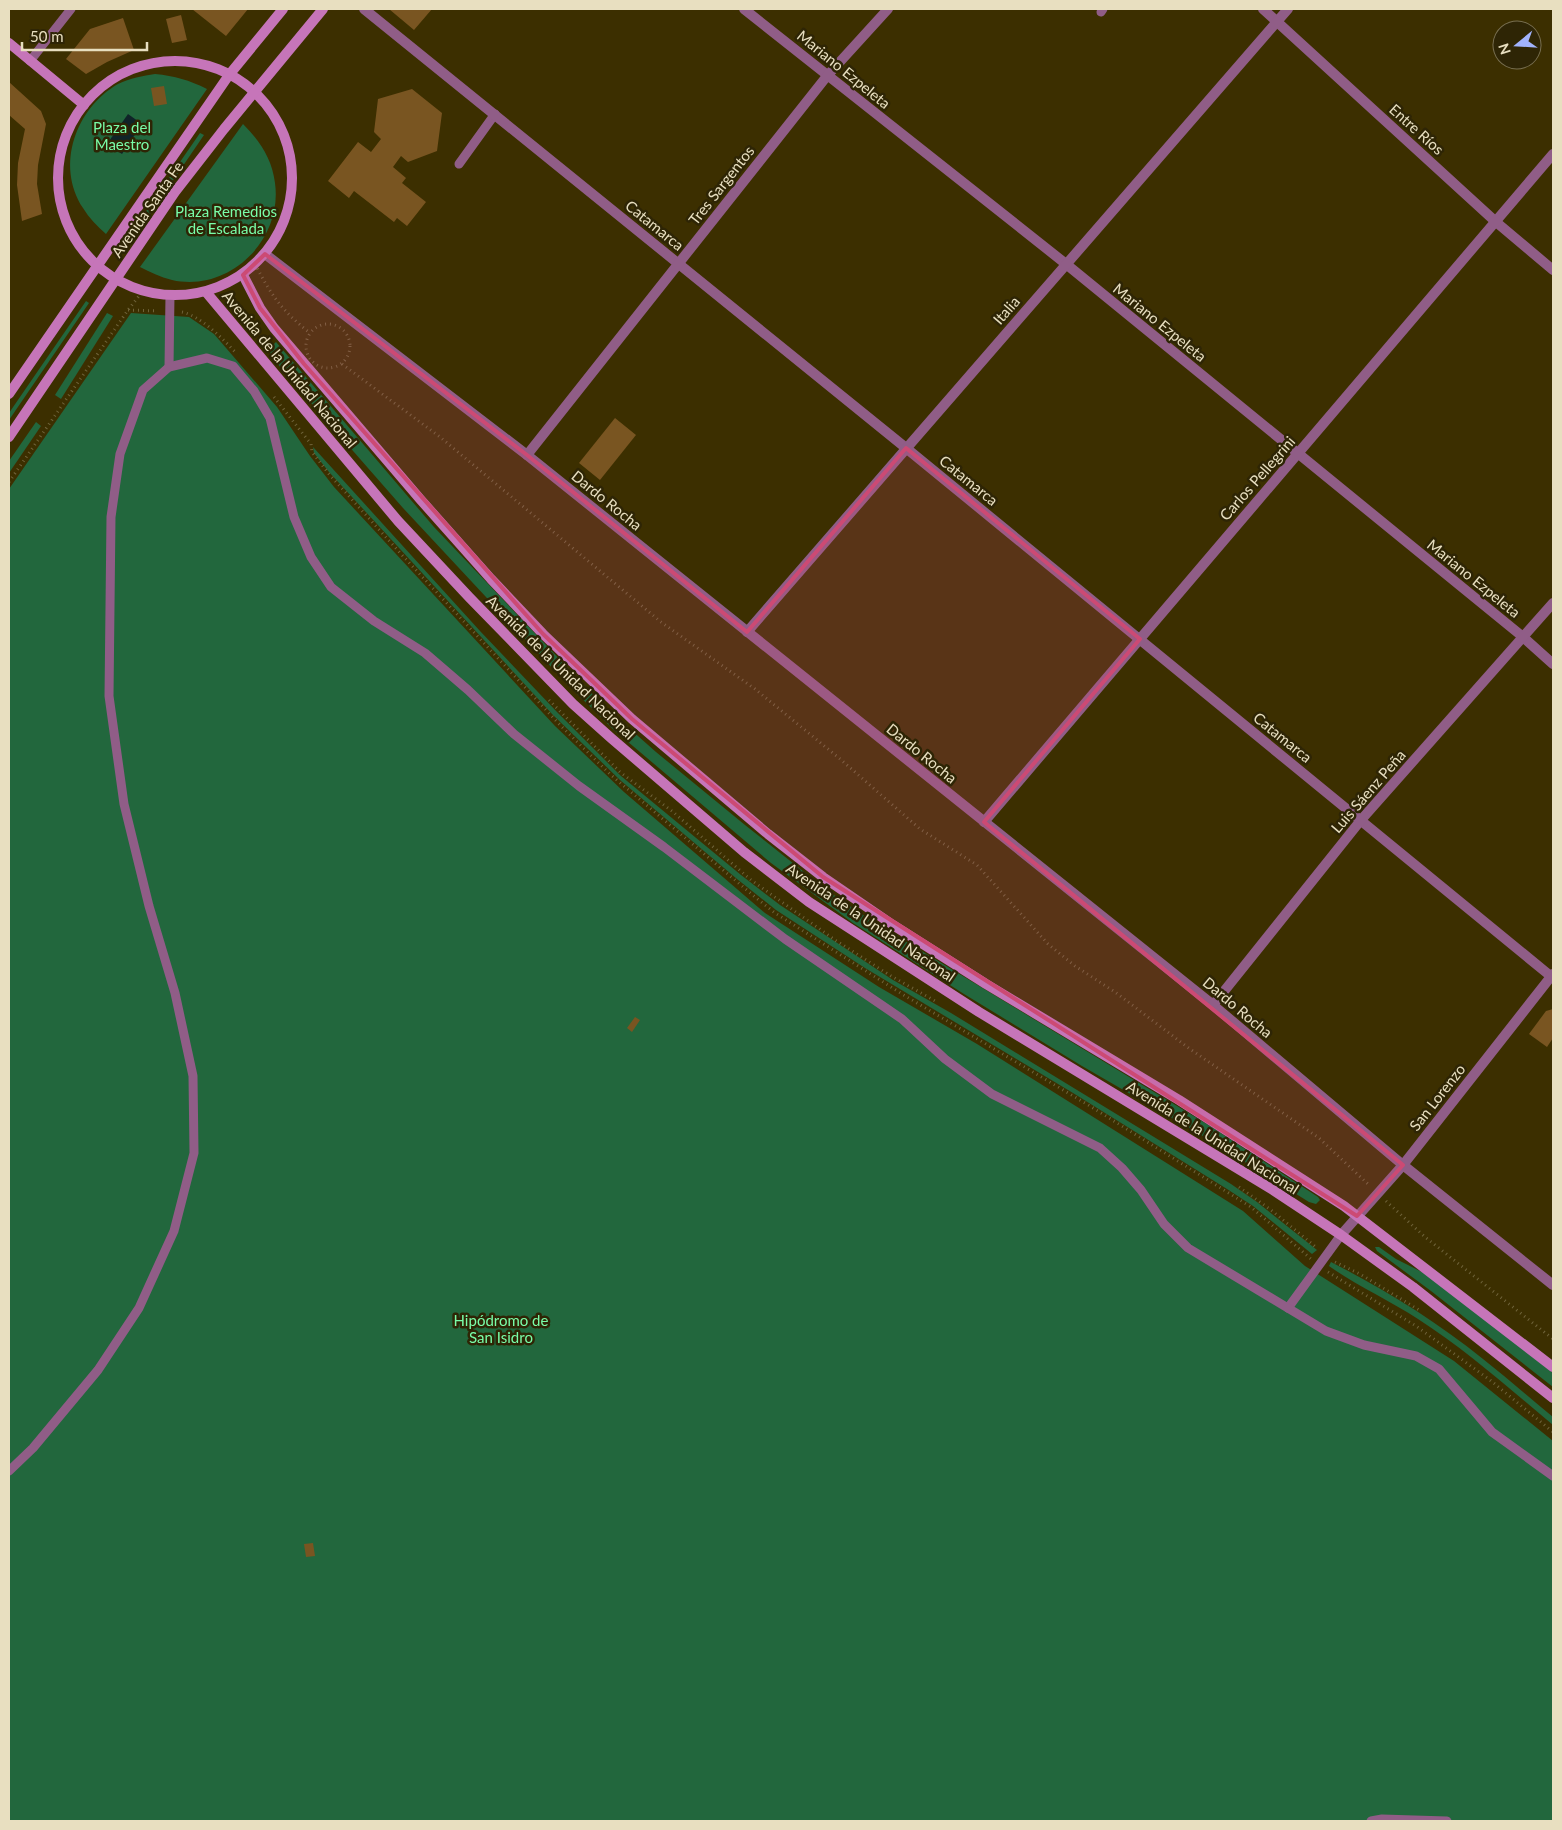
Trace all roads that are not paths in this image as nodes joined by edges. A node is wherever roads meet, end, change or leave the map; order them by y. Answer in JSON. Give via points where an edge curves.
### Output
{"nodes":[{"id":1,"x":71,"y":9,"type":"edge"},
{"id":2,"x":283,"y":9,"type":"edge"},
{"id":3,"x":323,"y":9,"type":"edge"},
{"id":4,"x":364,"y":9,"type":"edge"},
{"id":5,"x":744,"y":9,"type":"edge"},
{"id":6,"x":888,"y":9,"type":"edge"},
{"id":7,"x":1263,"y":9,"type":"edge"},
{"id":8,"x":1288,"y":9,"type":"edge"},
{"id":9,"x":1277,"y":21,"type":"junction"},
{"id":10,"x":9,"y":43,"type":"edge"},
{"id":11,"x":30,"y":61,"type":"junction"},
{"id":12,"x":229,"y":75,"type":"junction"},
{"id":13,"x":827,"y":76,"type":"junction"},
{"id":14,"x":254,"y":92,"type":"junction"},
{"id":15,"x":84,"y":105,"type":"junction"},
{"id":16,"x":495,"y":114,"type":"junction"},
{"id":17,"x":1553,"y":154,"type":"edge"},
{"id":18,"x":459,"y":164,"type":"dead end"},
{"id":19,"x":1496,"y":222,"type":"junction"},
{"id":20,"x":265,"y":254,"type":"junction"},
{"id":21,"x":679,"y":263,"type":"junction"},
{"id":22,"x":1066,"y":264,"type":"junction"},
{"id":23,"x":97,"y":265,"type":"junction"},
{"id":24,"x":1553,"y":270,"type":"edge"},
{"id":25,"x":243,"y":274,"type":"junction"},
{"id":26,"x":115,"y":279,"type":"junction"},
{"id":27,"x":206,"y":292,"type":"junction"},
{"id":28,"x":170,"y":296,"type":"junction"},
{"id":29,"x":169,"y":367,"type":"junction"},
{"id":30,"x":9,"y":394,"type":"edge"},
{"id":31,"x":9,"y":437,"type":"edge"},
{"id":32,"x":906,"y":448,"type":"junction"},
{"id":33,"x":1298,"y":453,"type":"junction"},
{"id":34,"x":527,"y":455,"type":"junction"},
{"id":35,"x":1553,"y":603,"type":"edge"},
{"id":36,"x":747,"y":632,"type":"junction"},
{"id":37,"x":1523,"y":637,"type":"junction"},
{"id":38,"x":1140,"y":639,"type":"junction"},
{"id":39,"x":1553,"y":664,"type":"edge"},
{"id":40,"x":1361,"y":820,"type":"junction"},
{"id":41,"x":984,"y":822,"type":"junction"},
{"id":42,"x":1553,"y":976,"type":"edge"},
{"id":43,"x":1213,"y":1005,"type":"junction"},
{"id":44,"x":1403,"y":1164,"type":"junction"},
{"id":45,"x":1357,"y":1216,"type":"junction"},
{"id":46,"x":1341,"y":1235,"type":"junction"},
{"id":47,"x":1553,"y":1285,"type":"edge"},
{"id":48,"x":1288,"y":1308,"type":"junction"},
{"id":49,"x":1553,"y":1367,"type":"edge"},
{"id":50,"x":1553,"y":1398,"type":"edge"},
{"id":51,"x":9,"y":1471,"type":"edge"},
{"id":52,"x":1553,"y":1476,"type":"edge"},
{"id":53,"x":1371,"y":1821,"type":"edge"},
{"id":54,"x":1447,"y":1821,"type":"edge"}],
"edges":[{"from":1,"to":11,"type":"lane"},
{"from":2,"to":12,"type":"main road","name":"Avenida Santa Fe"},
{"from":3,"to":14,"type":"main road","name":"Avenida Santa Fe"},
{"from":4,"to":16,"type":"street","name":"Catamarca"},
{"from":5,"to":13,"type":"street","name":"Mariano Ezpeleta"},
{"from":6,"to":13,"type":"street","name":"Tres Sargentos"},
{"from":7,"to":9,"type":"street","name":"Entre Ríos"},
{"from":8,"to":9,"type":"street","name":"Italia"},
{"from":9,"to":19,"type":"street","name":"Entre Ríos"},
{"from":9,"to":22,"type":"street","name":"Italia"},
{"from":10,"to":11,"type":"main road"},
{"from":11,"to":15,"type":"main road"},
{"from":12,"to":14,"type":"main road"},
{"from":12,"to":15,"type":"main road","via":[[206,65],[161,62],[118,76]]},
{"from":12,"to":23,"type":"main road","name":"Avenida Santa Fe"},
{"from":13,"to":21,"type":"street","name":"Tres Sargentos"},
{"from":13,"to":22,"type":"street","name":"Mariano Ezpeleta"},
{"from":14,"to":20,"type":"main road","via":[[273,114],[284,134],[292,184],[288,209],[279,233]]},
{"from":14,"to":26,"type":"main road","name":"Avenida Santa Fe","via":[[176,192]]},
{"from":15,"to":23,"type":"main road","via":[[68,130],[60,158],[59,188],[69,225],[78,243]]},
{"from":16,"to":18,"type":"lane"},
{"from":16,"to":21,"type":"street","name":"Catamarca"},
{"from":17,"to":19,"type":"street","name":"Carlos Pellegrini"},
{"from":19,"to":24,"type":"street","name":"Entre Ríos"},
{"from":19,"to":33,"type":"street","name":"Carlos Pellegrini"},
{"from":20,"to":25,"type":"main road"},
{"from":20,"to":34,"type":"street","name":"Dardo Rocha"},
{"from":21,"to":32,"type":"street","name":"Catamarca"},
{"from":21,"to":34,"type":"street","name":"Tres Sargentos"},
{"from":22,"to":32,"type":"street","name":"Italia"},
{"from":22,"to":33,"type":"street","name":"Mariano Ezpeleta"},
{"from":23,"to":26,"type":"main road"},
{"from":23,"to":30,"type":"main road","name":"Avenida Santa Fe"},
{"from":25,"to":27,"type":"main road"},
{"from":25,"to":45,"type":"main road","name":"Avenida de la Unidad Nacional","via":[[274,328],[407,484],[491,579],[593,684],[632,719],[823,877],[893,925],[1204,1115]]},
{"from":26,"to":28,"type":"main road","via":[[143,291]]},
{"from":26,"to":31,"type":"main road","name":"Avenida Santa Fe"},
{"from":27,"to":28,"type":"main road"},
{"from":27,"to":46,"type":"main road","name":"Avenida de la Unidad Nacional","via":[[391,513],[469,597],[573,704],[744,852],[810,902],[979,1012],[1273,1190]]},
{"from":28,"to":29,"type":"lane"},
{"from":29,"to":48,"type":"lane","via":[[207,358],[233,366],[254,391],[270,418],[294,517],[311,557],[331,586],[374,621],[425,653],[514,734],[579,786],[785,939],[902,1019],[945,1059],[992,1094],[1100,1148],[1122,1168],[1164,1224],[1188,1248]]},
{"from":29,"to":51,"type":"lane","via":[[143,390],[120,454],[111,517],[110,696],[124,804],[149,906],[176,993],[193,1076],[194,1153],[174,1231],[139,1308],[98,1370],[34,1448]]},
{"from":32,"to":36,"type":"street","name":"Italia"},
{"from":32,"to":38,"type":"street","name":"Catamarca"},
{"from":33,"to":37,"type":"street","name":"Mariano Ezpeleta"},
{"from":33,"to":38,"type":"street","name":"Carlos Pellegrini"},
{"from":34,"to":36,"type":"street","name":"Dardo Rocha"},
{"from":35,"to":37,"type":"street","name":"Luis Sáenz Peña"},
{"from":36,"to":41,"type":"street","name":"Dardo Rocha"},
{"from":37,"to":39,"type":"street","name":"Mariano Ezpeleta"},
{"from":37,"to":40,"type":"street","name":"Luis Sáenz Peña"},
{"from":38,"to":40,"type":"street","name":"Catamarca"},
{"from":38,"to":41,"type":"street","name":"Carlos Pellegrini"},
{"from":40,"to":42,"type":"street","name":"Catamarca"},
{"from":40,"to":43,"type":"street","name":"Luis Sáenz Peña"},
{"from":41,"to":43,"type":"street","name":"Dardo Rocha"},
{"from":42,"to":44,"type":"street","name":"San Lorenzo"},
{"from":43,"to":44,"type":"street","name":"Dardo Rocha"},
{"from":44,"to":45,"type":"street","name":"San Lorenzo"},
{"from":44,"to":47,"type":"street","name":"Dardo Rocha"},
{"from":45,"to":46,"type":"street","name":"San Lorenzo"},
{"from":45,"to":49,"type":"main road","name":"Avenida de la Unidad Nacional"},
{"from":46,"to":48,"type":"lane"},
{"from":46,"to":50,"type":"main road","name":"Avenida de la Unidad Nacional","via":[[1413,1287]]},
{"from":48,"to":52,"type":"lane","via":[[1326,1332],[1364,1345],[1416,1356],[1438,1369],[1492,1432]]},
{"from":53,"to":54,"type":"lane"}]}
